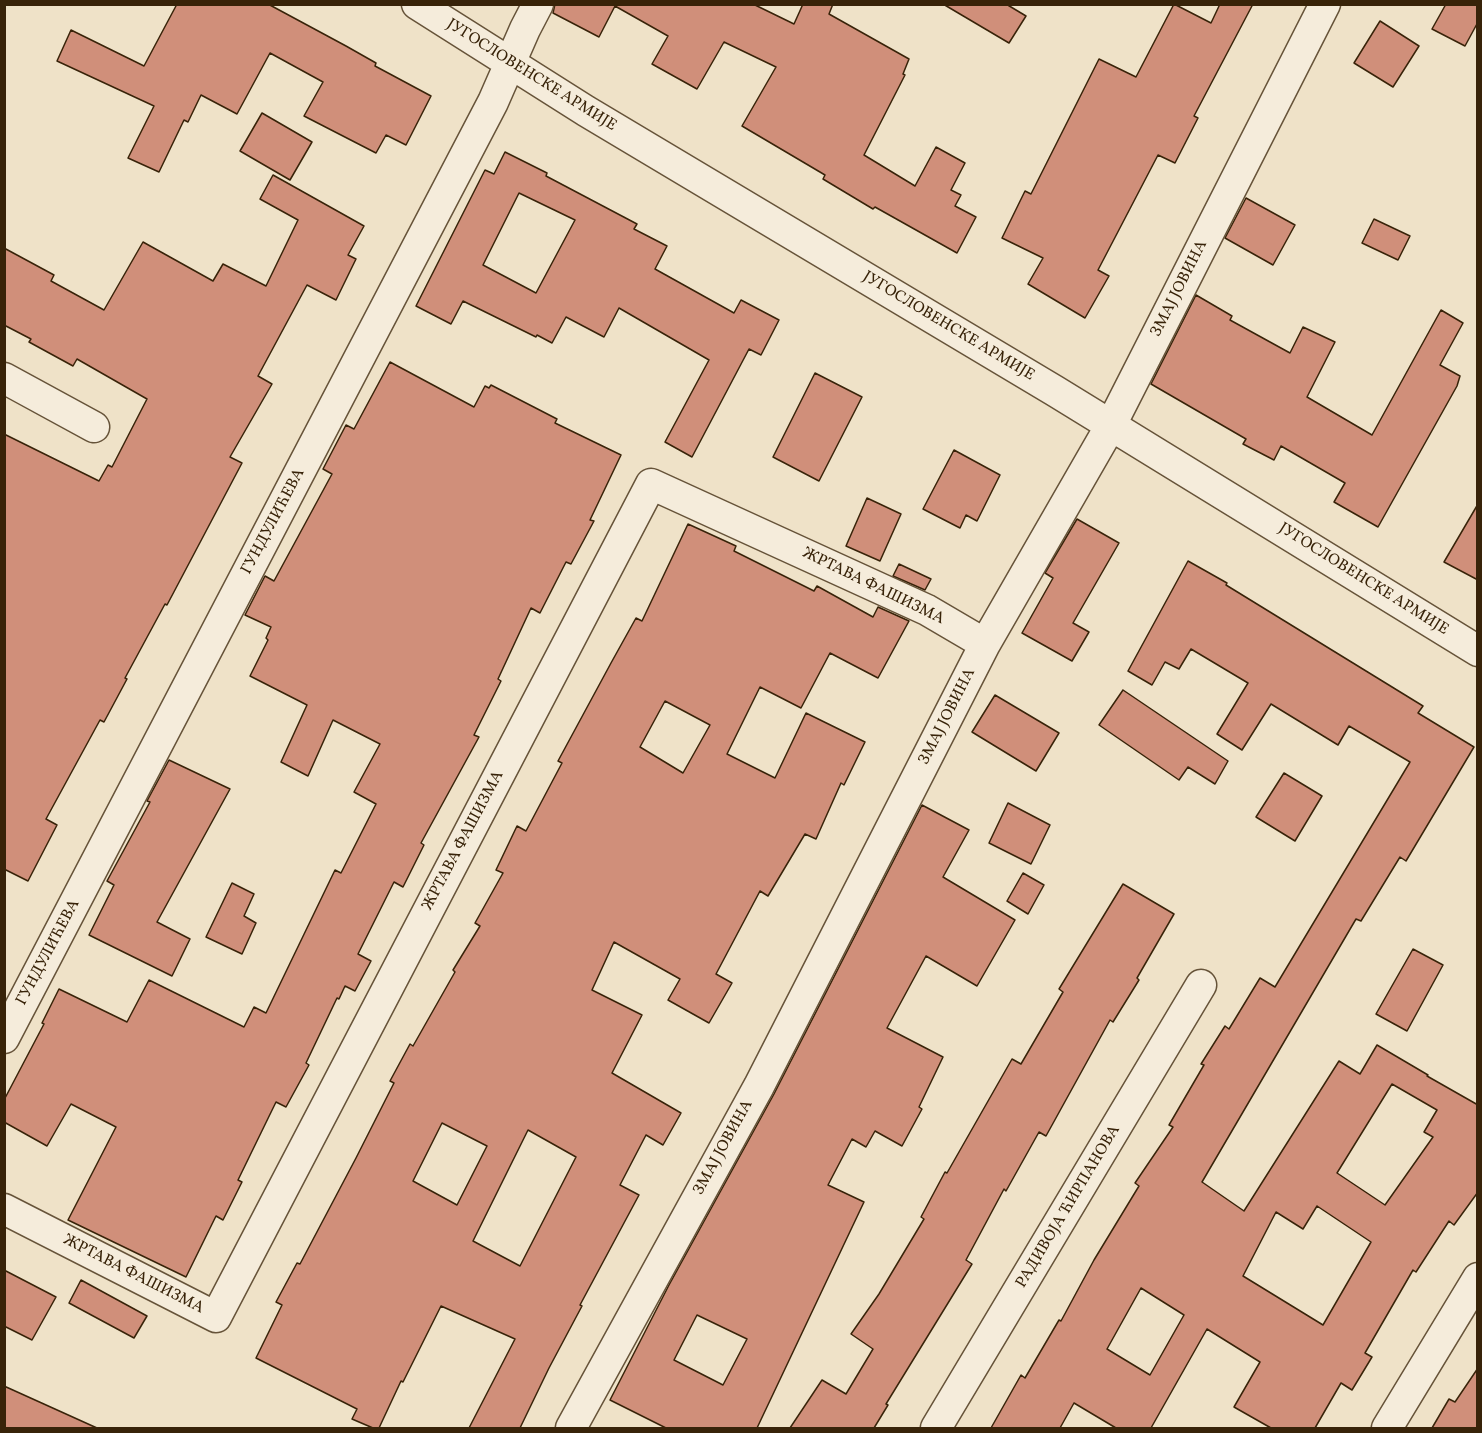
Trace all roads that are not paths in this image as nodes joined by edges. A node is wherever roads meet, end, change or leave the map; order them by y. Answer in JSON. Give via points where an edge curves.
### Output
{"nodes":[{"id":1,"x":417,"y":4,"type":"edge"},
{"id":2,"x":538,"y":4,"type":"edge"},
{"id":3,"x":1324,"y":4,"type":"edge"},
{"id":4,"x":510,"y":62,"type":"junction"},
{"id":5,"x":4,"y":378,"type":"edge"},
{"id":6,"x":1111,"y":425,"type":"junction"},
{"id":7,"x":94,"y":427,"type":"dead end"},
{"id":8,"x":985,"y":645,"type":"junction"},
{"id":9,"x":1478,"y":651,"type":"edge"},
{"id":10,"x":1201,"y":984,"type":"dead end"},
{"id":11,"x":4,"y":1038,"type":"edge"},
{"id":12,"x":4,"y":1209,"type":"edge"},
{"id":13,"x":1478,"y":1278,"type":"edge"},
{"id":14,"x":571,"y":1428,"type":"edge"},
{"id":15,"x":936,"y":1428,"type":"edge"},
{"id":16,"x":1387,"y":1428,"type":"edge"}],
"edges":[{"from":1,"to":4,"type":"street","name":"ЈУГОСЛОВЕНСКЕ АРМИЈЕ"},
{"from":2,"to":4,"type":"street","name":"ГУНДУЛИЋЕВА"},
{"from":3,"to":6,"type":"street","name":"ЗМАЈ ЈОВИНА"},
{"from":4,"to":6,"type":"street","name":"ЈУГОСЛОВЕНСКЕ АРМИЈЕ"},
{"from":4,"to":11,"type":"street","name":"ГУНДУЛИЋЕВА","via":[[494,102]]},
{"from":5,"to":7,"type":"street"},
{"from":6,"to":8,"type":"street","name":"ЗМАЈ ЈОВИНА"},
{"from":6,"to":9,"type":"street","name":"ЈУГОСЛОВЕНСКЕ АРМИЈЕ"},
{"from":8,"to":12,"type":"street","name":"ЖРТАВА ФАШИЗМА","via":[[927,610],[651,483],[216,1317]]},
{"from":8,"to":14,"type":"street","name":"ЗМАЈ ЈОВИНА","via":[[759,1086]]},
{"from":10,"to":15,"type":"street","name":"РАДИВОЈА ЋИРПАНОВА"},
{"from":13,"to":16,"type":"street"}]}
